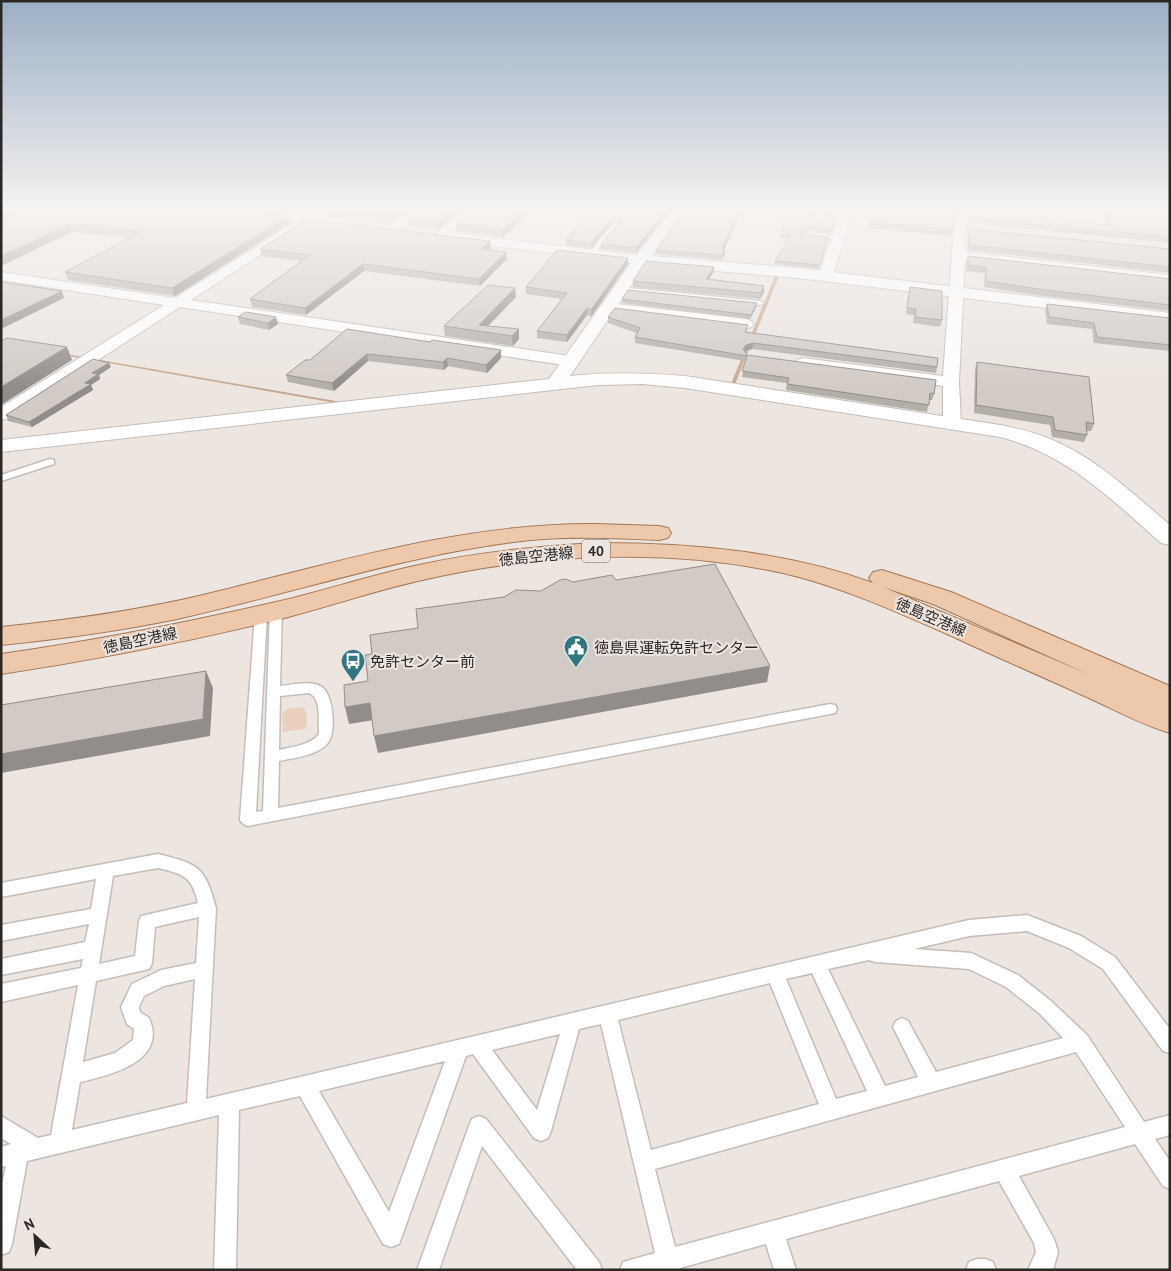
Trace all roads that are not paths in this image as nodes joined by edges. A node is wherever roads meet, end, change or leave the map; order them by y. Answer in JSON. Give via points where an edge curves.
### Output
{"nodes":[{"id":1,"x":228,"y":270,"type":"edge"},
{"id":2,"x":634,"y":270,"type":"edge"},
{"id":3,"x":753,"y":270,"type":"edge"},
{"id":4,"x":827,"y":270,"type":"edge"},
{"id":5,"x":958,"y":270,"type":"edge"},
{"id":6,"x":1094,"y":270,"type":"edge"},
{"id":7,"x":1,"y":276,"type":"edge"},
{"id":8,"x":825,"y":277,"type":"junction"},
{"id":9,"x":1170,"y":279,"type":"edge"},
{"id":10,"x":622,"y":289,"type":"junction"},
{"id":11,"x":957,"y":292,"type":"junction"},
{"id":12,"x":179,"y":302,"type":"junction"},
{"id":13,"x":760,"y":303,"type":"edge"},
{"id":14,"x":609,"y":306,"type":"junction"},
{"id":15,"x":1170,"y":318,"type":"edge"},
{"id":16,"x":746,"y":324,"type":"edge"},
{"id":17,"x":570,"y":361,"type":"junction"},
{"id":18,"x":790,"y":361,"type":"edge"},
{"id":19,"x":951,"y":382,"type":"junction"},
{"id":20,"x":556,"y":383,"type":"junction"},
{"id":21,"x":1,"y":415,"type":"edge"},
{"id":22,"x":952,"y":423,"type":"junction"},
{"id":23,"x":1,"y":446,"type":"edge"},
{"id":24,"x":50,"y":462,"type":"dead end"},
{"id":25,"x":1,"y":478,"type":"edge"},
{"id":26,"x":1170,"y":538,"type":"edge"},
{"id":27,"x":269,"y":612,"type":"junction"},
{"id":28,"x":1,"y":636,"type":"edge"},
{"id":29,"x":1,"y":664,"type":"edge"},
{"id":30,"x":274,"y":692,"type":"junction"},
{"id":31,"x":1170,"y":698,"type":"edge"},
{"id":32,"x":830,"y":709,"type":"dead end"},
{"id":33,"x":1170,"y":722,"type":"edge"},
{"id":34,"x":272,"y":757,"type":"junction"},
{"id":35,"x":270,"y":816,"type":"junction"},
{"id":36,"x":106,"y":870,"type":"junction"},
{"id":37,"x":1,"y":890,"type":"edge"},
{"id":38,"x":208,"y":908,"type":"junction"},
{"id":39,"x":97,"y":915,"type":"junction"},
{"id":40,"x":1,"y":933,"type":"edge"},
{"id":41,"x":92,"y":949,"type":"junction"},
{"id":42,"x":863,"y":953,"type":"junction"},
{"id":43,"x":818,"y":964,"type":"junction"},
{"id":44,"x":1,"y":968,"type":"edge"},
{"id":45,"x":205,"y":969,"type":"junction"},
{"id":46,"x":775,"y":974,"type":"junction"},
{"id":47,"x":87,"y":975,"type":"junction"},
{"id":48,"x":1,"y":993,"type":"edge"},
{"id":49,"x":607,"y":1013,"type":"junction"},
{"id":50,"x":572,"y":1022,"type":"junction"},
{"id":51,"x":902,"y":1027,"type":"dead end"},
{"id":52,"x":1080,"y":1042,"type":"junction"},
{"id":53,"x":1170,"y":1044,"type":"edge"},
{"id":54,"x":468,"y":1047,"type":"junction"},
{"id":55,"x":72,"y":1074,"type":"junction"},
{"id":56,"x":932,"y":1083,"type":"junction"},
{"id":57,"x":305,"y":1086,"type":"junction"},
{"id":58,"x":880,"y":1097,"type":"junction"},
{"id":59,"x":228,"y":1104,"type":"junction"},
{"id":60,"x":196,"y":1111,"type":"junction"},
{"id":61,"x":831,"y":1111,"type":"junction"},
{"id":62,"x":1170,"y":1125,"type":"edge"},
{"id":63,"x":1,"y":1126,"type":"edge"},
{"id":64,"x":1141,"y":1133,"type":"junction"},
{"id":65,"x":60,"y":1144,"type":"junction"},
{"id":66,"x":18,"y":1153,"type":"edge"},
{"id":67,"x":644,"y":1162,"type":"junction"},
{"id":68,"x":1004,"y":1169,"type":"junction"},
{"id":69,"x":1170,"y":1179,"type":"edge"},
{"id":70,"x":773,"y":1231,"type":"junction"},
{"id":71,"x":1,"y":1244,"type":"edge"},
{"id":72,"x":668,"y":1264,"type":"edge"},
{"id":73,"x":225,"y":1270,"type":"edge"},
{"id":74,"x":428,"y":1270,"type":"edge"},
{"id":75,"x":591,"y":1270,"type":"edge"},
{"id":76,"x":631,"y":1270,"type":"edge"},
{"id":77,"x":785,"y":1270,"type":"edge"},
{"id":78,"x":976,"y":1270,"type":"edge"},
{"id":79,"x":985,"y":1270,"type":"edge"},
{"id":80,"x":1039,"y":1270,"type":"edge"}],
"edges":[{"from":1,"to":12,"type":"street"},
{"from":2,"to":10,"type":"street"},
{"from":3,"to":8,"type":"street"},
{"from":4,"to":8,"type":"street"},
{"from":5,"to":11,"type":"street"},
{"from":6,"to":9,"type":"street"},
{"from":7,"to":12,"type":"street"},
{"from":8,"to":11,"type":"street"},
{"from":10,"to":13,"type":"lane"},
{"from":10,"to":14,"type":"street"},
{"from":11,"to":15,"type":"street"},
{"from":11,"to":19,"type":"street"},
{"from":12,"to":17,"type":"street"},
{"from":12,"to":21,"type":"street"},
{"from":14,"to":16,"type":"street"},
{"from":14,"to":17,"type":"street"},
{"from":17,"to":20,"type":"street"},
{"from":18,"to":19,"type":"street"},
{"from":19,"to":22,"type":"street"},
{"from":20,"to":22,"type":"street","via":[[625,379],[685,382]]},
{"from":20,"to":23,"type":"street"},
{"from":22,"to":26,"type":"street","via":[[1000,431],[1036,441],[1061,453],[1092,473]]},
{"from":24,"to":25,"type":"lane"},
{"from":27,"to":29,"type":"main road","name":"徳島空港線","number":"40","via":[[66,655]]},
{"from":27,"to":30,"type":"lane"},
{"from":27,"to":33,"type":"main road","name":"徳島空港線","number":"40","via":[[420,573],[539,553],[641,550],[692,553],[782,566],[863,588]]},
{"from":27,"to":35,"type":"lane","via":[[248,820]]},
{"from":28,"to":31,"type":"main road","name":"徳島空港線","number":"40","via":[[127,620],[418,550],[531,533],[684,534],[832,561],[942,598]]},
{"from":30,"to":34,"type":"lane"},
{"from":30,"to":34,"type":"lane","via":[[309,688],[318,692],[324,699],[326,735],[321,742],[303,750]]},
{"from":32,"to":35,"type":"lane"},
{"from":34,"to":35,"type":"lane"},
{"from":36,"to":37,"type":"lane"},
{"from":36,"to":38,"type":"lane","via":[[158,861],[186,868],[204,888]]},
{"from":36,"to":39,"type":"lane"},
{"from":38,"to":45,"type":"lane"},
{"from":38,"to":47,"type":"lane","via":[[147,921],[143,963]]},
{"from":39,"to":40,"type":"lane"},
{"from":39,"to":41,"type":"lane"},
{"from":41,"to":44,"type":"lane"},
{"from":41,"to":47,"type":"lane"},
{"from":42,"to":43,"type":"lane"},
{"from":42,"to":52,"type":"lane","via":[[971,961],[1012,981],[1045,1007]]},
{"from":42,"to":53,"type":"lane","via":[[969,928],[1027,923],[1075,942],[1109,963]]},
{"from":43,"to":46,"type":"lane"},
{"from":43,"to":58,"type":"lane"},
{"from":45,"to":55,"type":"lane","via":[[161,978],[138,990],[130,1007],[145,1031],[132,1055],[122,1061]]},
{"from":45,"to":60,"type":"lane"},
{"from":46,"to":49,"type":"lane"},
{"from":46,"to":61,"type":"lane"},
{"from":47,"to":48,"type":"lane"},
{"from":47,"to":55,"type":"lane"},
{"from":49,"to":50,"type":"lane"},
{"from":49,"to":67,"type":"lane"},
{"from":50,"to":54,"type":"lane"},
{"from":50,"to":54,"type":"lane","via":[[541,1131]]},
{"from":51,"to":56,"type":"lane"},
{"from":52,"to":56,"type":"lane"},
{"from":52,"to":64,"type":"lane"},
{"from":54,"to":57,"type":"lane"},
{"from":54,"to":57,"type":"lane","via":[[391,1236]]},
{"from":55,"to":65,"type":"lane"},
{"from":56,"to":58,"type":"lane"},
{"from":57,"to":59,"type":"lane"},
{"from":58,"to":61,"type":"lane"},
{"from":59,"to":60,"type":"lane"},
{"from":59,"to":73,"type":"lane"},
{"from":60,"to":65,"type":"lane"},
{"from":61,"to":67,"type":"lane"},
{"from":62,"to":64,"type":"lane"},
{"from":63,"to":66,"type":"lane"},
{"from":64,"to":68,"type":"lane"},
{"from":64,"to":69,"type":"lane"},
{"from":65,"to":66,"type":"lane"},
{"from":66,"to":71,"type":"lane"},
{"from":67,"to":72,"type":"lane"},
{"from":68,"to":70,"type":"lane"},
{"from":68,"to":80,"type":"lane","via":[[1044,1238],[1047,1252]]},
{"from":70,"to":72,"type":"lane"},
{"from":70,"to":77,"type":"lane"},
{"from":72,"to":76,"type":"lane"},
{"from":74,"to":75,"type":"lane","via":[[479,1126]]},
{"from":78,"to":79,"type":"lane"}]}
